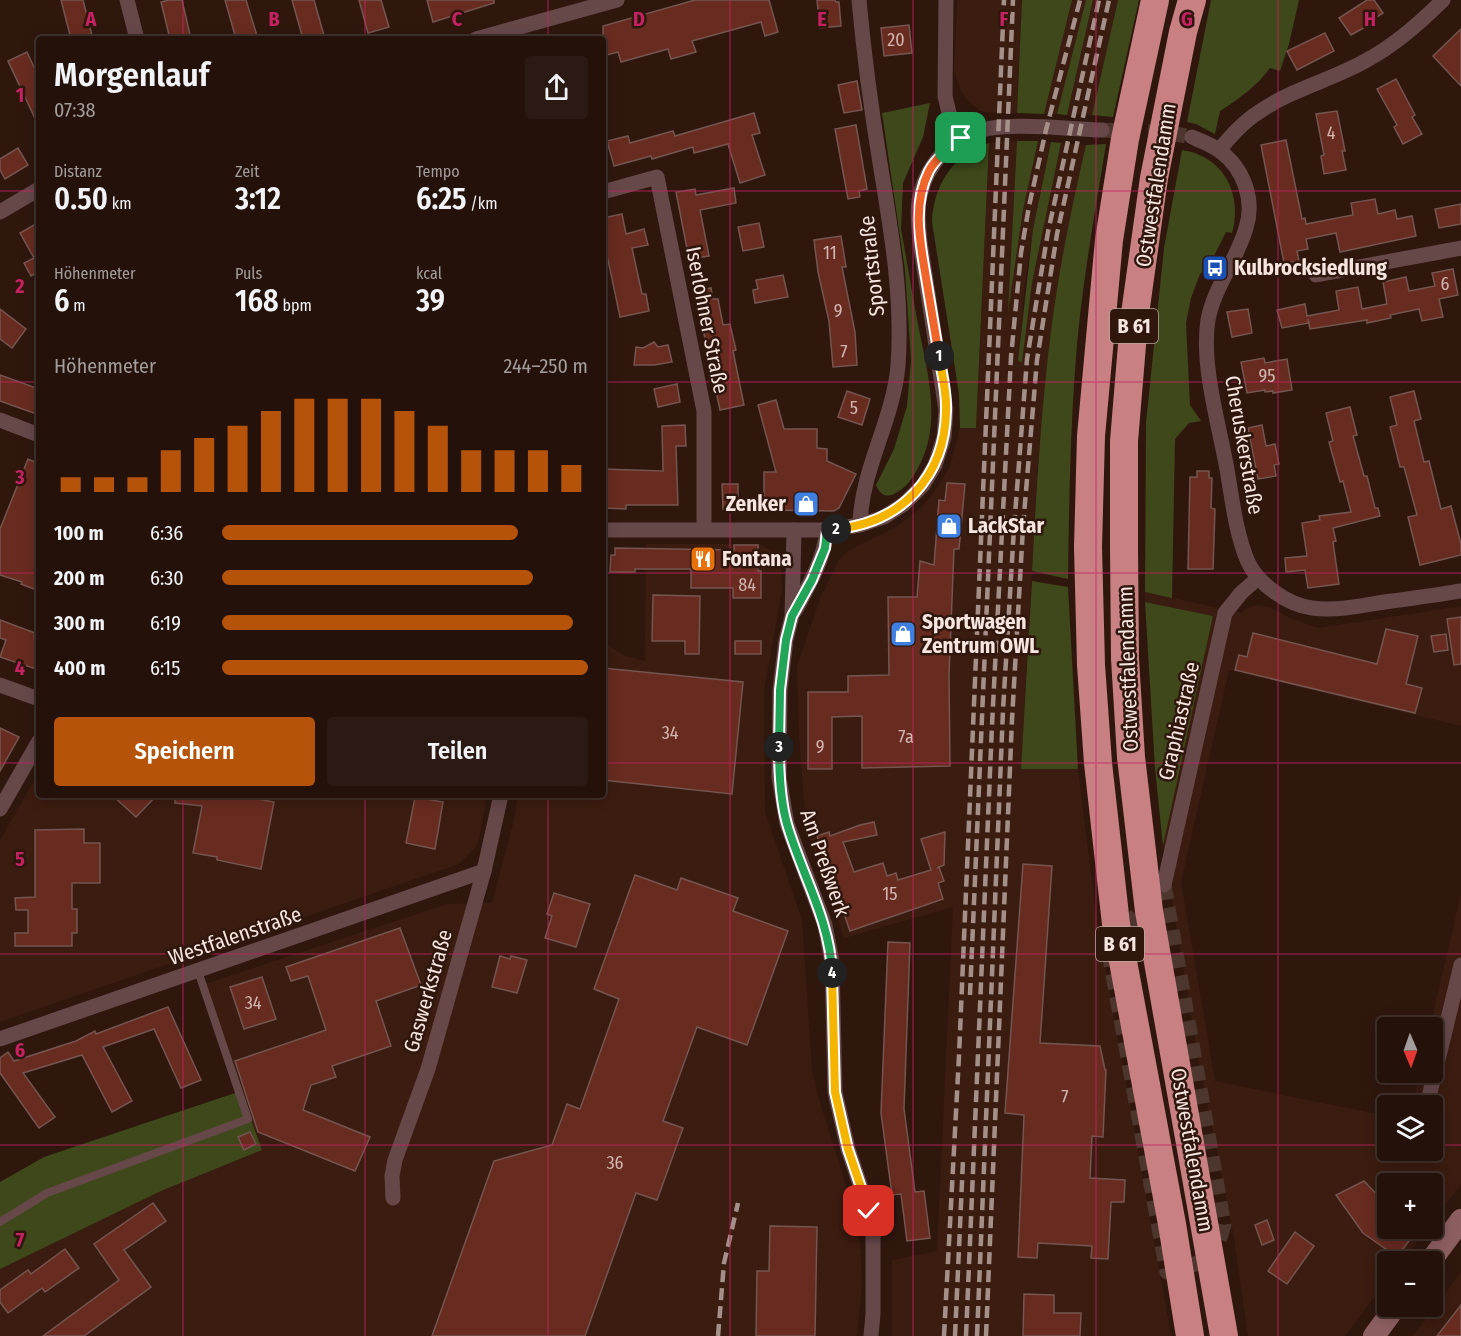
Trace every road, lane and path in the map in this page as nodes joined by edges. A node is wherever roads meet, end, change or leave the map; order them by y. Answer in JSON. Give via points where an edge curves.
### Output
{"nodes":[{"id":1,"x":127,"y":0,"type":"edge"},
{"id":2,"x":617,"y":0,"type":"edge"},
{"id":3,"x":859,"y":0,"type":"edge"},
{"id":4,"x":946,"y":0,"type":"edge"},
{"id":5,"x":1155,"y":0,"type":"edge"},
{"id":6,"x":1192,"y":0,"type":"edge"},
{"id":7,"x":1443,"y":0,"type":"edge"},
{"id":8,"x":567,"y":7,"type":"edge"},
{"id":9,"x":136,"y":36,"type":"edge"},
{"id":10,"x":485,"y":36,"type":"edge"},
{"id":11,"x":1102,"y":130,"type":"tunnel mouth"},
{"id":12,"x":1192,"y":137,"type":"tunnel mouth"},
{"id":13,"x":961,"y":138,"type":"junction"},
{"id":14,"x":1219,"y":150,"type":"junction"},
{"id":15,"x":36,"y":191,"type":"edge"},
{"id":16,"x":606,"y":191,"type":"edge"},
{"id":17,"x":0,"y":212,"type":"edge"},
{"id":18,"x":1461,"y":248,"type":"edge"},
{"id":19,"x":1316,"y":274,"type":"dead end"},
{"id":20,"x":0,"y":420,"type":"edge"},
{"id":21,"x":36,"y":434,"type":"edge"},
{"id":22,"x":860,"y":525,"type":"junction"},
{"id":23,"x":704,"y":529,"type":"junction"},
{"id":24,"x":606,"y":530,"type":"edge"},
{"id":25,"x":794,"y":530,"type":"junction"},
{"id":26,"x":827,"y":530,"type":"junction"},
{"id":27,"x":1258,"y":578,"type":"junction"},
{"id":28,"x":1461,"y":591,"type":"edge"},
{"id":29,"x":792,"y":616,"type":"junction"},
{"id":30,"x":0,"y":685,"type":"edge"},
{"id":31,"x":36,"y":698,"type":"edge"},
{"id":32,"x":36,"y":746,"type":"edge"},
{"id":33,"x":500,"y":798,"type":"edge"},
{"id":34,"x":0,"y":809,"type":"edge"},
{"id":35,"x":484,"y":871,"type":"junction"},
{"id":36,"x":1164,"y":885,"type":"tunnel mouth"},
{"id":37,"x":1461,"y":965,"type":"edge"},
{"id":38,"x":198,"y":971,"type":"junction"},
{"id":39,"x":0,"y":1039,"type":"edge"},
{"id":40,"x":1429,"y":1095,"type":"edge"},
{"id":41,"x":393,"y":1197,"type":"dead end"},
{"id":42,"x":1461,"y":1220,"type":"edge"},
{"id":43,"x":0,"y":1222,"type":"edge"},
{"id":44,"x":1438,"y":1251,"type":"edge"},
{"id":45,"x":1388,"y":1317,"type":"edge"},
{"id":46,"x":871,"y":1336,"type":"edge"},
{"id":47,"x":1190,"y":1336,"type":"edge"},
{"id":48,"x":1224,"y":1336,"type":"edge"},
{"id":49,"x":1374,"y":1336,"type":"edge"}],
"edges":[{"from":1,"to":9,"type":"street"},
{"from":2,"to":8,"type":"street"},
{"from":3,"to":22,"type":"street","name":"Sportstraße","via":[[866,72],[896,261],[899,312],[898,368],[862,496]]},
{"from":4,"to":13,"type":"street","via":[[945,96]]},
{"from":5,"to":47,"type":"highway","name":"Ostwestfalendamm","number":"B 61","bridge":true,"via":[[1125,139],[1109,240],[1091,436],[1091,665],[1116,924]]},
{"from":6,"to":48,"type":"highway","name":"Ostwestfalendamm","number":"B 61","bridge":true,"via":[[1154,178],[1134,321],[1124,441],[1125,659],[1131,757],[1149,911]]},
{"from":7,"to":14,"type":"street","via":[[1369,59],[1259,111]]},
{"from":8,"to":10,"type":"street"},
{"from":11,"to":13,"type":"street","via":[[1004,127],[972,132]]},
{"from":12,"to":14,"type":"street","name":"Cheruskerstraße"},
{"from":13,"to":22,"type":"street","via":[[930,169],[918,214],[943,381],[944,437],[935,465],[917,491],[884,517]]},
{"from":14,"to":27,"type":"street","name":"Cheruskerstraße","via":[[1246,183],[1249,203],[1247,228],[1212,303],[1208,364],[1240,539]]},
{"from":15,"to":17,"type":"street"},
{"from":16,"to":23,"type":"street","name":"Iserlohner Straße","via":[[657,177],[704,411]]},
{"from":18,"to":19,"type":"street"},
{"from":20,"to":21,"type":"street"},
{"from":22,"to":26,"type":"street"},
{"from":23,"to":24,"type":"street"},
{"from":23,"to":25,"type":"street"},
{"from":25,"to":26,"type":"street"},
{"from":25,"to":29,"type":"street","name":"Am Preßwerk"},
{"from":26,"to":29,"type":"street","name":"Am Preßwerk","via":[[825,548],[812,580]]},
{"from":27,"to":28,"type":"street","name":"Cheruskerstraße","via":[[1294,602],[1332,610]]},
{"from":27,"to":36,"type":"street","name":"Graphiastraße","via":[[1225,613]]},
{"from":29,"to":46,"type":"street","name":"Am Preßwerk","via":[[780,690],[779,777],[787,824],[825,926],[832,962],[835,1092],[873,1231]]},
{"from":30,"to":31,"type":"street"},
{"from":32,"to":34,"type":"street"},
{"from":33,"to":35,"type":"street","name":"Gaswerkstraße"},
{"from":35,"to":38,"type":"street","name":"Westfalenstraße"},
{"from":35,"to":41,"type":"street","name":"Gaswerkstraße","via":[[428,1069],[395,1160]]},
{"from":37,"to":40,"type":"street"},
{"from":38,"to":39,"type":"street","name":"Westfalenstraße"},
{"from":38,"to":43,"type":"lane","via":[[248,1119],[47,1193]]},
{"from":42,"to":44,"type":"main road"},
{"from":45,"to":49,"type":"main road"}]}
